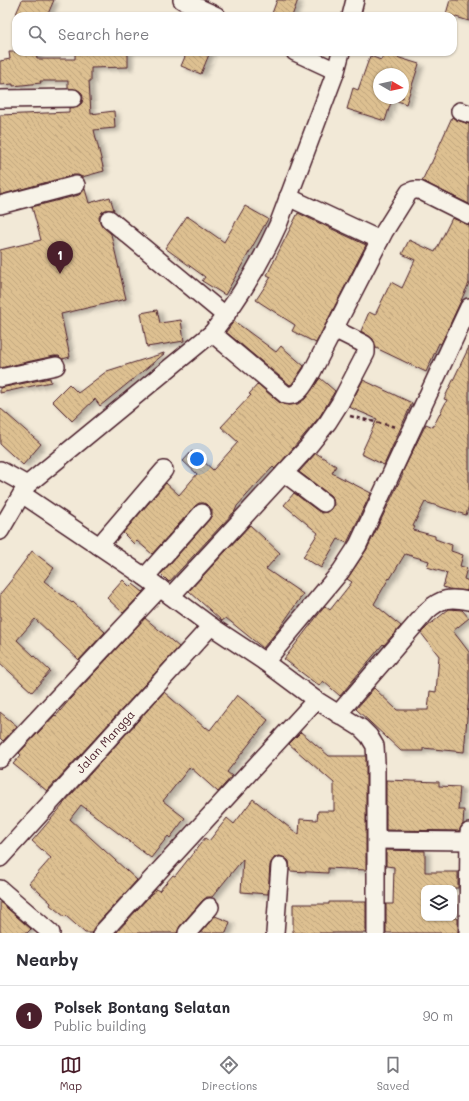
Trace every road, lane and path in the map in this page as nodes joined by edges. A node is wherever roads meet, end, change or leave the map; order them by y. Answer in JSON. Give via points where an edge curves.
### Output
{"nodes":[{"id":1,"x":182,"y":0,"type":"edge"},
{"id":2,"x":355,"y":0,"type":"edge"},
{"id":3,"x":208,"y":12,"type":"edge"},
{"id":4,"x":352,"y":12,"type":"edge"},
{"id":5,"x":304,"y":56,"type":"edge"},
{"id":6,"x":340,"y":56,"type":"edge"},
{"id":7,"x":336,"y":71,"type":"junction"},
{"id":8,"x":73,"y":98,"type":"dead end"},
{"id":9,"x":0,"y":99,"type":"edge"},
{"id":10,"x":76,"y":185,"type":"dead end"},
{"id":11,"x":288,"y":198,"type":"junction"},
{"id":12,"x":0,"y":205,"type":"edge"},
{"id":13,"x":469,"y":215,"type":"edge"},
{"id":14,"x":109,"y":219,"type":"dead end"},
{"id":15,"x":380,"y":240,"type":"junction"},
{"id":16,"x":469,"y":307,"type":"edge"},
{"id":17,"x":226,"y":316,"type":"junction"},
{"id":18,"x":334,"y":330,"type":"junction"},
{"id":19,"x":212,"y":332,"type":"junction"},
{"id":20,"x":56,"y":366,"type":"dead end"},
{"id":21,"x":0,"y":378,"type":"edge"},
{"id":22,"x":334,"y":413,"type":"junction"},
{"id":23,"x":413,"y":429,"type":"junction"},
{"id":24,"x":0,"y":470,"type":"edge"},
{"id":25,"x":164,"y":470,"type":"dead end"},
{"id":26,"x":284,"y":473,"type":"junction"},
{"id":27,"x":25,"y":490,"type":"junction"},
{"id":28,"x":324,"y":503,"type":"dead end"},
{"id":29,"x":202,"y":513,"type":"dead end"},
{"id":30,"x":0,"y":531,"type":"edge"},
{"id":31,"x":99,"y":546,"type":"junction"},
{"id":32,"x":145,"y":577,"type":"junction"},
{"id":33,"x":165,"y":592,"type":"junction"},
{"id":34,"x":469,"y":601,"type":"edge"},
{"id":35,"x":211,"y":626,"type":"junction"},
{"id":36,"x":265,"y":662,"type":"junction"},
{"id":37,"x":316,"y":700,"type":"junction"},
{"id":38,"x":338,"y":714,"type":"junction"},
{"id":39,"x":0,"y":759,"type":"edge"},
{"id":40,"x":469,"y":832,"type":"edge"},
{"id":41,"x":377,"y":840,"type":"junction"},
{"id":42,"x":469,"y":841,"type":"edge"},
{"id":43,"x":0,"y":858,"type":"edge"},
{"id":44,"x":280,"y":866,"type":"dead end"},
{"id":45,"x":0,"y":889,"type":"edge"},
{"id":46,"x":210,"y":907,"type":"dead end"},
{"id":47,"x":51,"y":933,"type":"edge"},
{"id":48,"x":102,"y":933,"type":"edge"},
{"id":49,"x":187,"y":933,"type":"edge"},
{"id":50,"x":275,"y":933,"type":"edge"},
{"id":51,"x":376,"y":933,"type":"edge"},
{"id":52,"x":468,"y":933,"type":"edge"}],
"edges":[{"from":1,"to":3,"type":"street"},
{"from":2,"to":4,"type":"street"},
{"from":5,"to":7,"type":"street"},
{"from":6,"to":7,"type":"street"},
{"from":7,"to":11,"type":"street"},
{"from":8,"to":9,"type":"street"},
{"from":10,"to":12,"type":"street"},
{"from":11,"to":15,"type":"street"},
{"from":11,"to":17,"type":"street","via":[[268,247]]},
{"from":13,"to":15,"type":"street","via":[[414,190],[409,192]]},
{"from":14,"to":17,"type":"street"},
{"from":15,"to":18,"type":"street"},
{"from":16,"to":23,"type":"street"},
{"from":17,"to":19,"type":"street"},
{"from":18,"to":19,"type":"street","via":[[312,372],[298,393],[292,396],[286,395]]},
{"from":18,"to":22,"type":"street","via":[[364,344],[366,353]]},
{"from":19,"to":27,"type":"street"},
{"from":20,"to":21,"type":"street"},
{"from":22,"to":23,"type":"path"},
{"from":22,"to":26,"type":"street"},
{"from":23,"to":36,"type":"street","via":[[351,557]]},
{"from":24,"to":27,"type":"street"},
{"from":25,"to":31,"type":"street"},
{"from":26,"to":28,"type":"street"},
{"from":26,"to":33,"type":"street"},
{"from":27,"to":30,"type":"street"},
{"from":27,"to":31,"type":"street"},
{"from":29,"to":32,"type":"street"},
{"from":31,"to":32,"type":"street"},
{"from":32,"to":33,"type":"street"},
{"from":33,"to":35,"type":"street"},
{"from":33,"to":39,"type":"street"},
{"from":34,"to":38,"type":"street","via":[[450,598],[435,604]]},
{"from":35,"to":36,"type":"street"},
{"from":35,"to":43,"type":"street","name":"Jalan Mangga"},
{"from":36,"to":37,"type":"street"},
{"from":37,"to":38,"type":"street"},
{"from":37,"to":48,"type":"street"},
{"from":38,"to":41,"type":"street","via":[[361,728],[375,746]]},
{"from":40,"to":42,"type":"street"},
{"from":41,"to":42,"type":"street"},
{"from":41,"to":51,"type":"street"},
{"from":42,"to":52,"type":"street"},
{"from":44,"to":50,"type":"street"},
{"from":45,"to":47,"type":"street"},
{"from":46,"to":49,"type":"street"}]}
